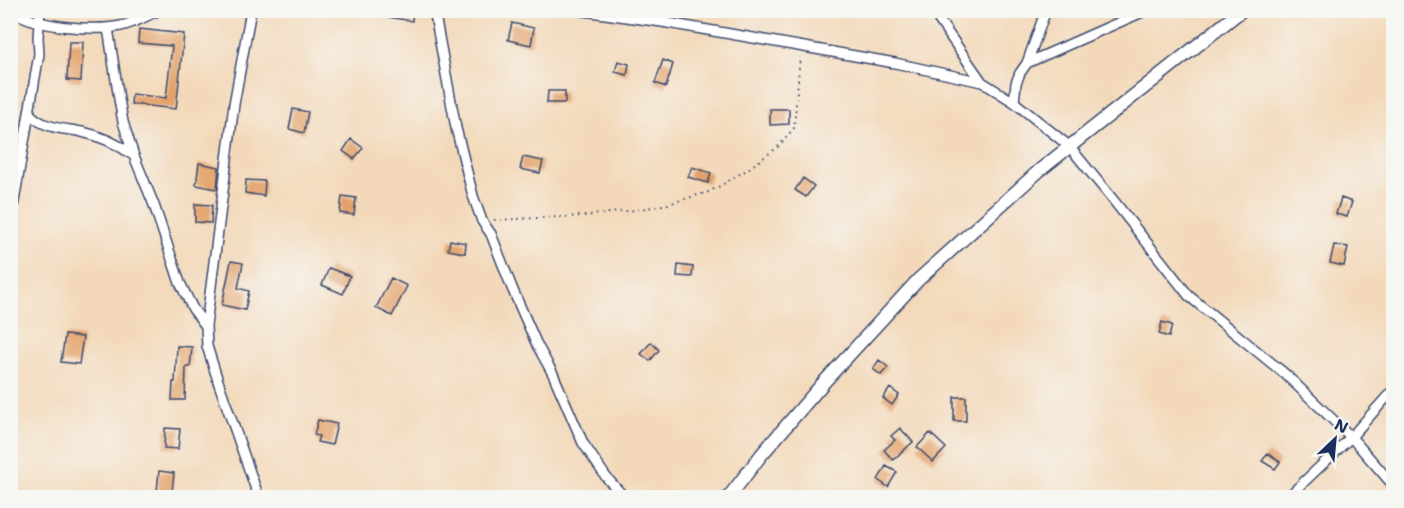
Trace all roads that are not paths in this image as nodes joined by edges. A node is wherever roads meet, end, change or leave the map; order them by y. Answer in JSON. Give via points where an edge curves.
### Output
{"nodes":[{"id":1,"x":14,"y":10,"type":"edge"},
{"id":2,"x":40,"y":10,"type":"edge"},
{"id":3,"x":160,"y":10,"type":"edge"},
{"id":4,"x":250,"y":10,"type":"edge"},
{"id":5,"x":434,"y":10,"type":"edge"},
{"id":6,"x":577,"y":10,"type":"edge"},
{"id":7,"x":932,"y":10,"type":"edge"},
{"id":8,"x":1046,"y":10,"type":"edge"},
{"id":9,"x":1147,"y":10,"type":"edge"},
{"id":10,"x":1242,"y":10,"type":"edge"},
{"id":11,"x":39,"y":23,"type":"junction"},
{"id":12,"x":108,"y":28,"type":"junction"},
{"id":13,"x":1027,"y":63,"type":"junction"},
{"id":14,"x":982,"y":82,"type":"junction"},
{"id":15,"x":1014,"y":102,"type":"junction"},
{"id":16,"x":29,"y":113,"type":"junction"},
{"id":17,"x":1069,"y":146,"type":"junction"},
{"id":18,"x":134,"y":156,"type":"junction"},
{"id":19,"x":10,"y":225,"type":"edge"},
{"id":20,"x":206,"y":326,"type":"junction"},
{"id":21,"x":1394,"y":389,"type":"edge"},
{"id":22,"x":1351,"y":436,"type":"junction"},
{"id":23,"x":1394,"y":486,"type":"edge"},
{"id":24,"x":259,"y":498,"type":"edge"},
{"id":25,"x":625,"y":498,"type":"edge"},
{"id":26,"x":728,"y":498,"type":"edge"},
{"id":27,"x":1287,"y":498,"type":"edge"}],
"edges":[{"from":1,"to":11,"type":"street","via":[[19,16]]},
{"from":2,"to":11,"type":"street"},
{"from":3,"to":12,"type":"street"},
{"from":4,"to":20,"type":"street"},
{"from":5,"to":25,"type":"street","via":[[456,128],[482,221],[583,443]]},
{"from":6,"to":14,"type":"street","via":[[895,63]]},
{"from":7,"to":14,"type":"street"},
{"from":8,"to":13,"type":"street"},
{"from":9,"to":13,"type":"street"},
{"from":10,"to":17,"type":"street"},
{"from":11,"to":12,"type":"street"},
{"from":11,"to":16,"type":"street","via":[[39,54]]},
{"from":12,"to":18,"type":"street","via":[[123,122]]},
{"from":13,"to":15,"type":"street","via":[[1016,83]]},
{"from":14,"to":15,"type":"street"},
{"from":15,"to":17,"type":"street"},
{"from":16,"to":18,"type":"street","via":[[44,124],[106,140]]},
{"from":16,"to":19,"type":"street"},
{"from":17,"to":22,"type":"street","via":[[1190,296],[1285,374]]},
{"from":17,"to":26,"type":"street","via":[[918,280],[825,381]]},
{"from":18,"to":20,"type":"street","via":[[180,283]]},
{"from":20,"to":24,"type":"street","via":[[207,346]]},
{"from":21,"to":22,"type":"street"},
{"from":22,"to":23,"type":"street"},
{"from":22,"to":27,"type":"street"}]}
